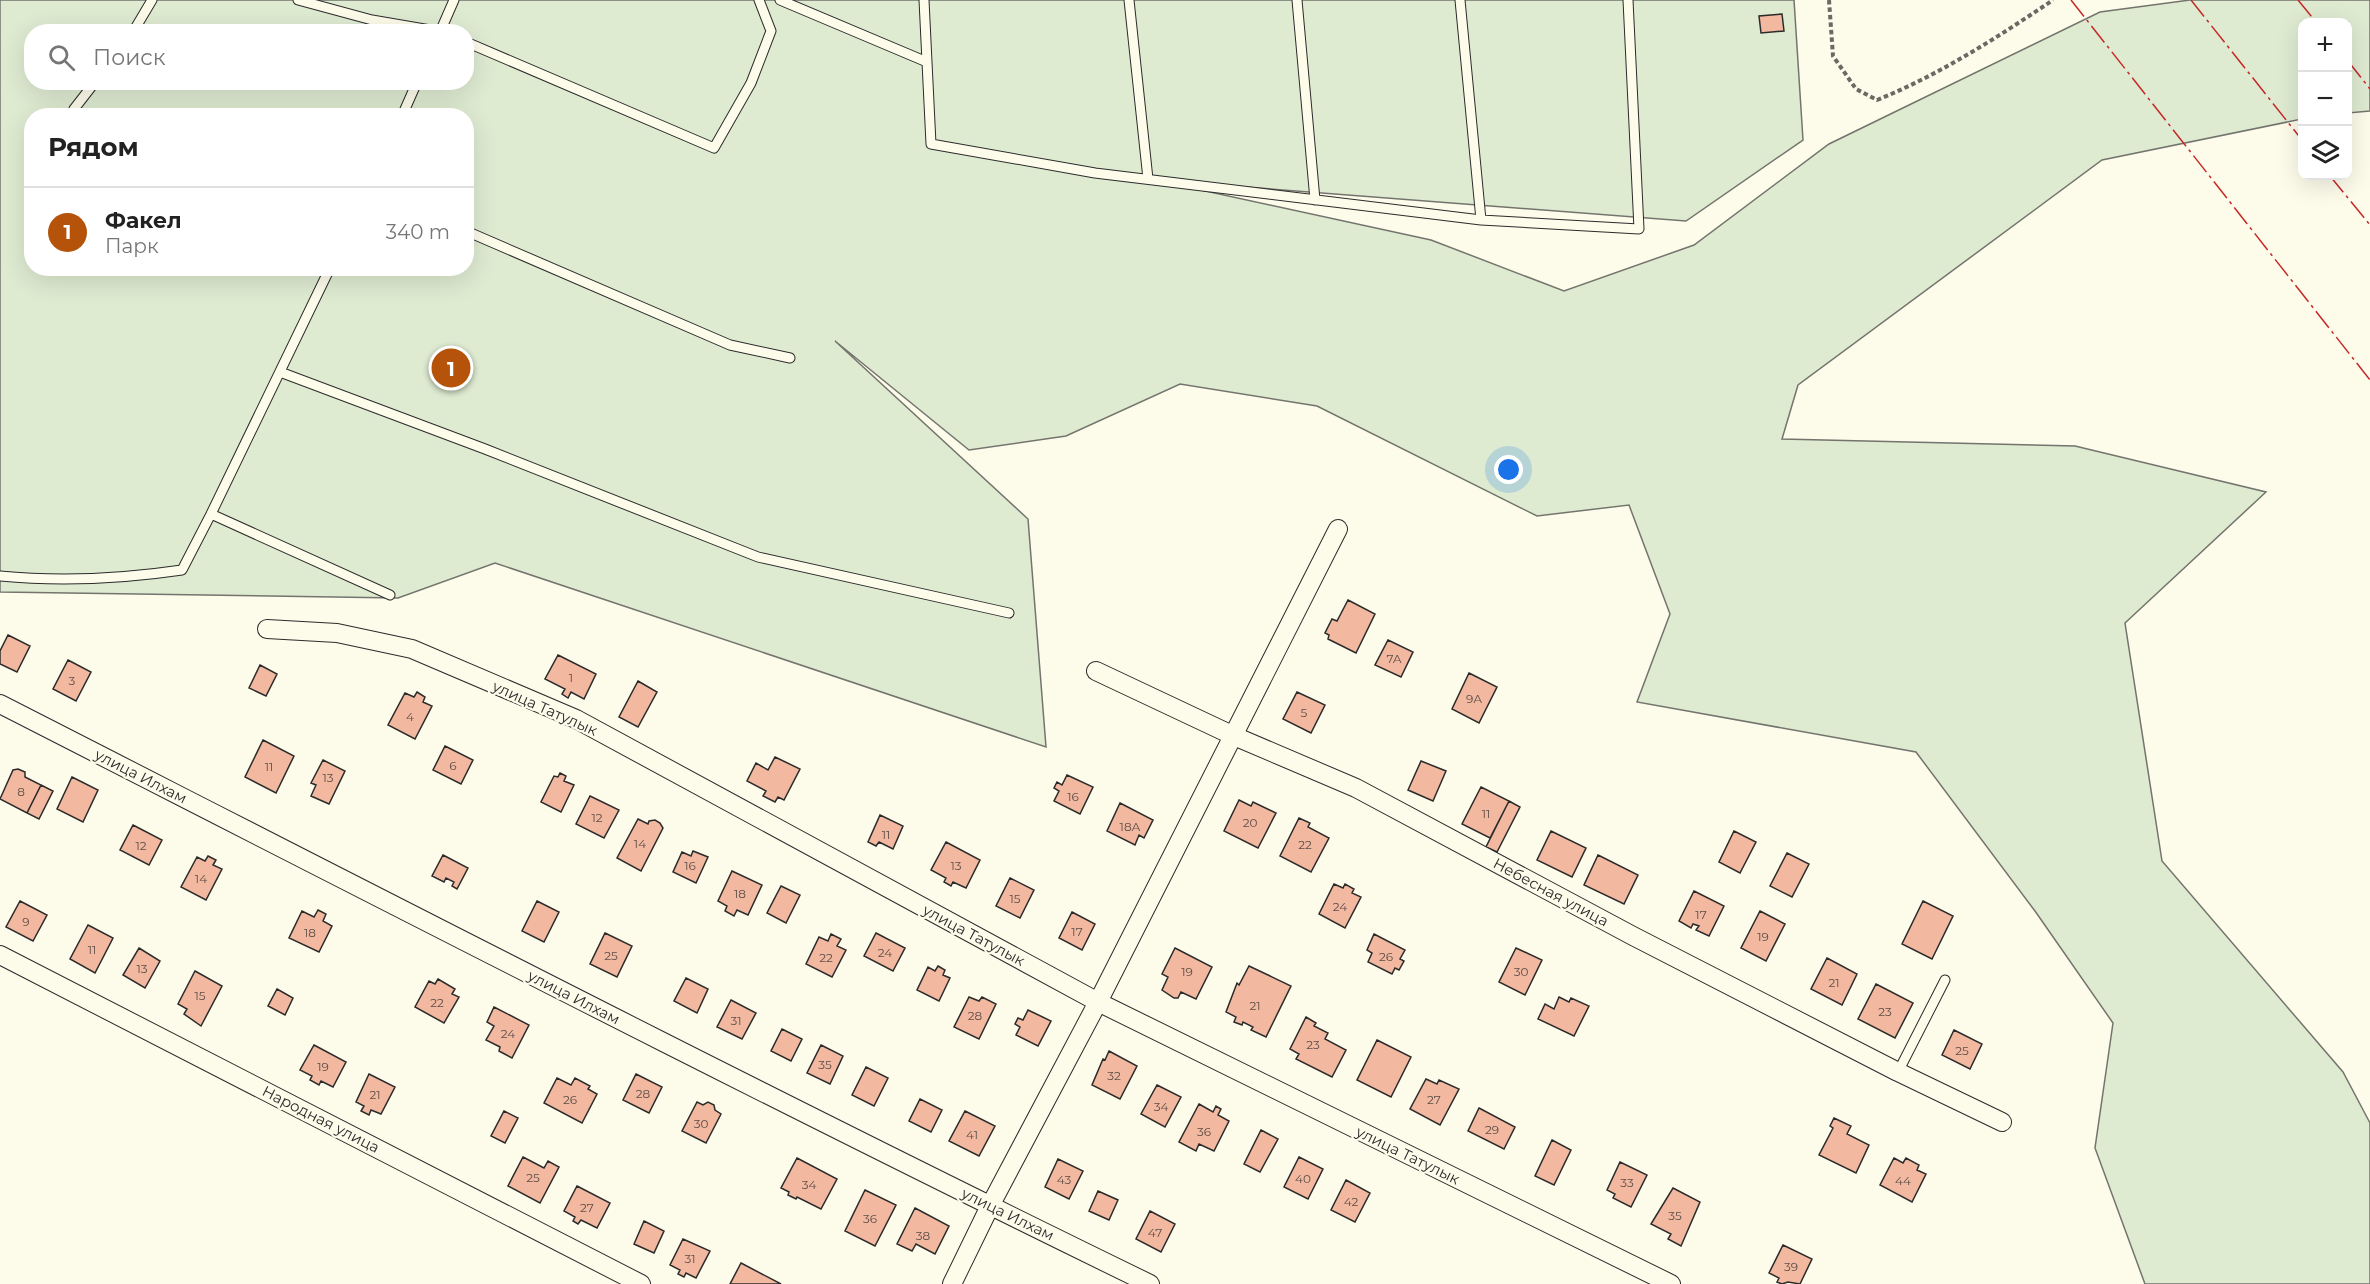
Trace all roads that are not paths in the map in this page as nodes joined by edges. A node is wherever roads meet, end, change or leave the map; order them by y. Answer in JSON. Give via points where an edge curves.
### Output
{"nodes":[{"id":1,"x":153,"y":0,"type":"edge"},
{"id":2,"x":298,"y":0,"type":"edge"},
{"id":3,"x":454,"y":0,"type":"edge"},
{"id":4,"x":759,"y":0,"type":"edge"},
{"id":5,"x":780,"y":0,"type":"edge"},
{"id":6,"x":924,"y":0,"type":"edge"},
{"id":7,"x":1129,"y":0,"type":"edge"},
{"id":8,"x":1298,"y":0,"type":"edge"},
{"id":9,"x":1460,"y":0,"type":"edge"},
{"id":10,"x":1628,"y":0,"type":"edge"},
{"id":11,"x":138,"y":24,"type":"edge"},
{"id":12,"x":397,"y":24,"type":"edge"},
{"id":13,"x":443,"y":24,"type":"edge"},
{"id":14,"x":474,"y":45,"type":"edge"},
{"id":15,"x":927,"y":62,"type":"junction"},
{"id":16,"x":88,"y":90,"type":"edge"},
{"id":17,"x":413,"y":90,"type":"edge"},
{"id":18,"x":76,"y":108,"type":"edge"},
{"id":19,"x":406,"y":108,"type":"edge"},
{"id":20,"x":1148,"y":179,"type":"junction"},
{"id":21,"x":1315,"y":200,"type":"junction"},
{"id":22,"x":1481,"y":220,"type":"junction"},
{"id":23,"x":474,"y":234,"type":"edge"},
{"id":24,"x":326,"y":276,"type":"edge"},
{"id":25,"x":790,"y":358,"type":"dead end"},
{"id":26,"x":280,"y":372,"type":"junction"},
{"id":27,"x":211,"y":514,"type":"junction"},
{"id":28,"x":1338,"y":529,"type":"dead end"},
{"id":29,"x":0,"y":576,"type":"edge"},
{"id":30,"x":390,"y":595,"type":"dead end"},
{"id":31,"x":1009,"y":614,"type":"dead end"},
{"id":32,"x":267,"y":629,"type":"dead end"},
{"id":33,"x":1096,"y":671,"type":"dead end"},
{"id":34,"x":0,"y":704,"type":"edge"},
{"id":35,"x":1234,"y":736,"type":"junction"},
{"id":36,"x":0,"y":955,"type":"edge"},
{"id":37,"x":1945,"y":980,"type":"dead end"},
{"id":38,"x":1098,"y":1002,"type":"junction"},
{"id":39,"x":1898,"y":1072,"type":"junction"},
{"id":40,"x":2002,"y":1122,"type":"dead end"},
{"id":41,"x":990,"y":1206,"type":"junction"},
{"id":42,"x":641,"y":1284,"type":"edge"},
{"id":43,"x":952,"y":1284,"type":"edge"},
{"id":44,"x":1150,"y":1284,"type":"edge"},
{"id":45,"x":1671,"y":1284,"type":"edge"}],
"edges":[{"from":1,"to":11,"type":"lane"},
{"from":2,"to":12,"type":"lane"},
{"from":3,"to":13,"type":"lane"},
{"from":4,"to":14,"type":"lane","via":[[771,32],[751,82],[714,148]]},
{"from":5,"to":15,"type":"lane"},
{"from":6,"to":15,"type":"lane"},
{"from":7,"to":20,"type":"lane"},
{"from":8,"to":21,"type":"lane"},
{"from":9,"to":22,"type":"lane"},
{"from":10,"to":22,"type":"lane","via":[[1639,229]]},
{"from":15,"to":20,"type":"lane","via":[[931,144]]},
{"from":16,"to":18,"type":"lane"},
{"from":17,"to":19,"type":"lane"},
{"from":20,"to":21,"type":"lane"},
{"from":21,"to":22,"type":"lane"},
{"from":23,"to":25,"type":"lane","via":[[730,345]]},
{"from":24,"to":26,"type":"lane"},
{"from":26,"to":27,"type":"lane"},
{"from":26,"to":31,"type":"lane","via":[[758,557]]},
{"from":27,"to":29,"type":"lane","via":[[182,570],[132,577],[40,580]]},
{"from":27,"to":30,"type":"lane"},
{"from":28,"to":35,"type":"street"},
{"from":32,"to":38,"type":"street","name":"улица Татулык","via":[[337,633],[412,649],[576,720]]},
{"from":33,"to":35,"type":"street","name":"Небесная улица"},
{"from":34,"to":41,"type":"street","name":"улица Илхам"},
{"from":35,"to":38,"type":"street"},
{"from":35,"to":39,"type":"street","name":"Небесная улица","via":[[1356,788]]},
{"from":36,"to":42,"type":"street","name":"Народная улица"},
{"from":37,"to":39,"type":"lane"},
{"from":38,"to":41,"type":"street"},
{"from":38,"to":45,"type":"street","name":"улица Татулык"},
{"from":39,"to":40,"type":"street","name":"Небесная улица"},
{"from":41,"to":43,"type":"street"},
{"from":41,"to":44,"type":"street","name":"улица Илхам"}]}
